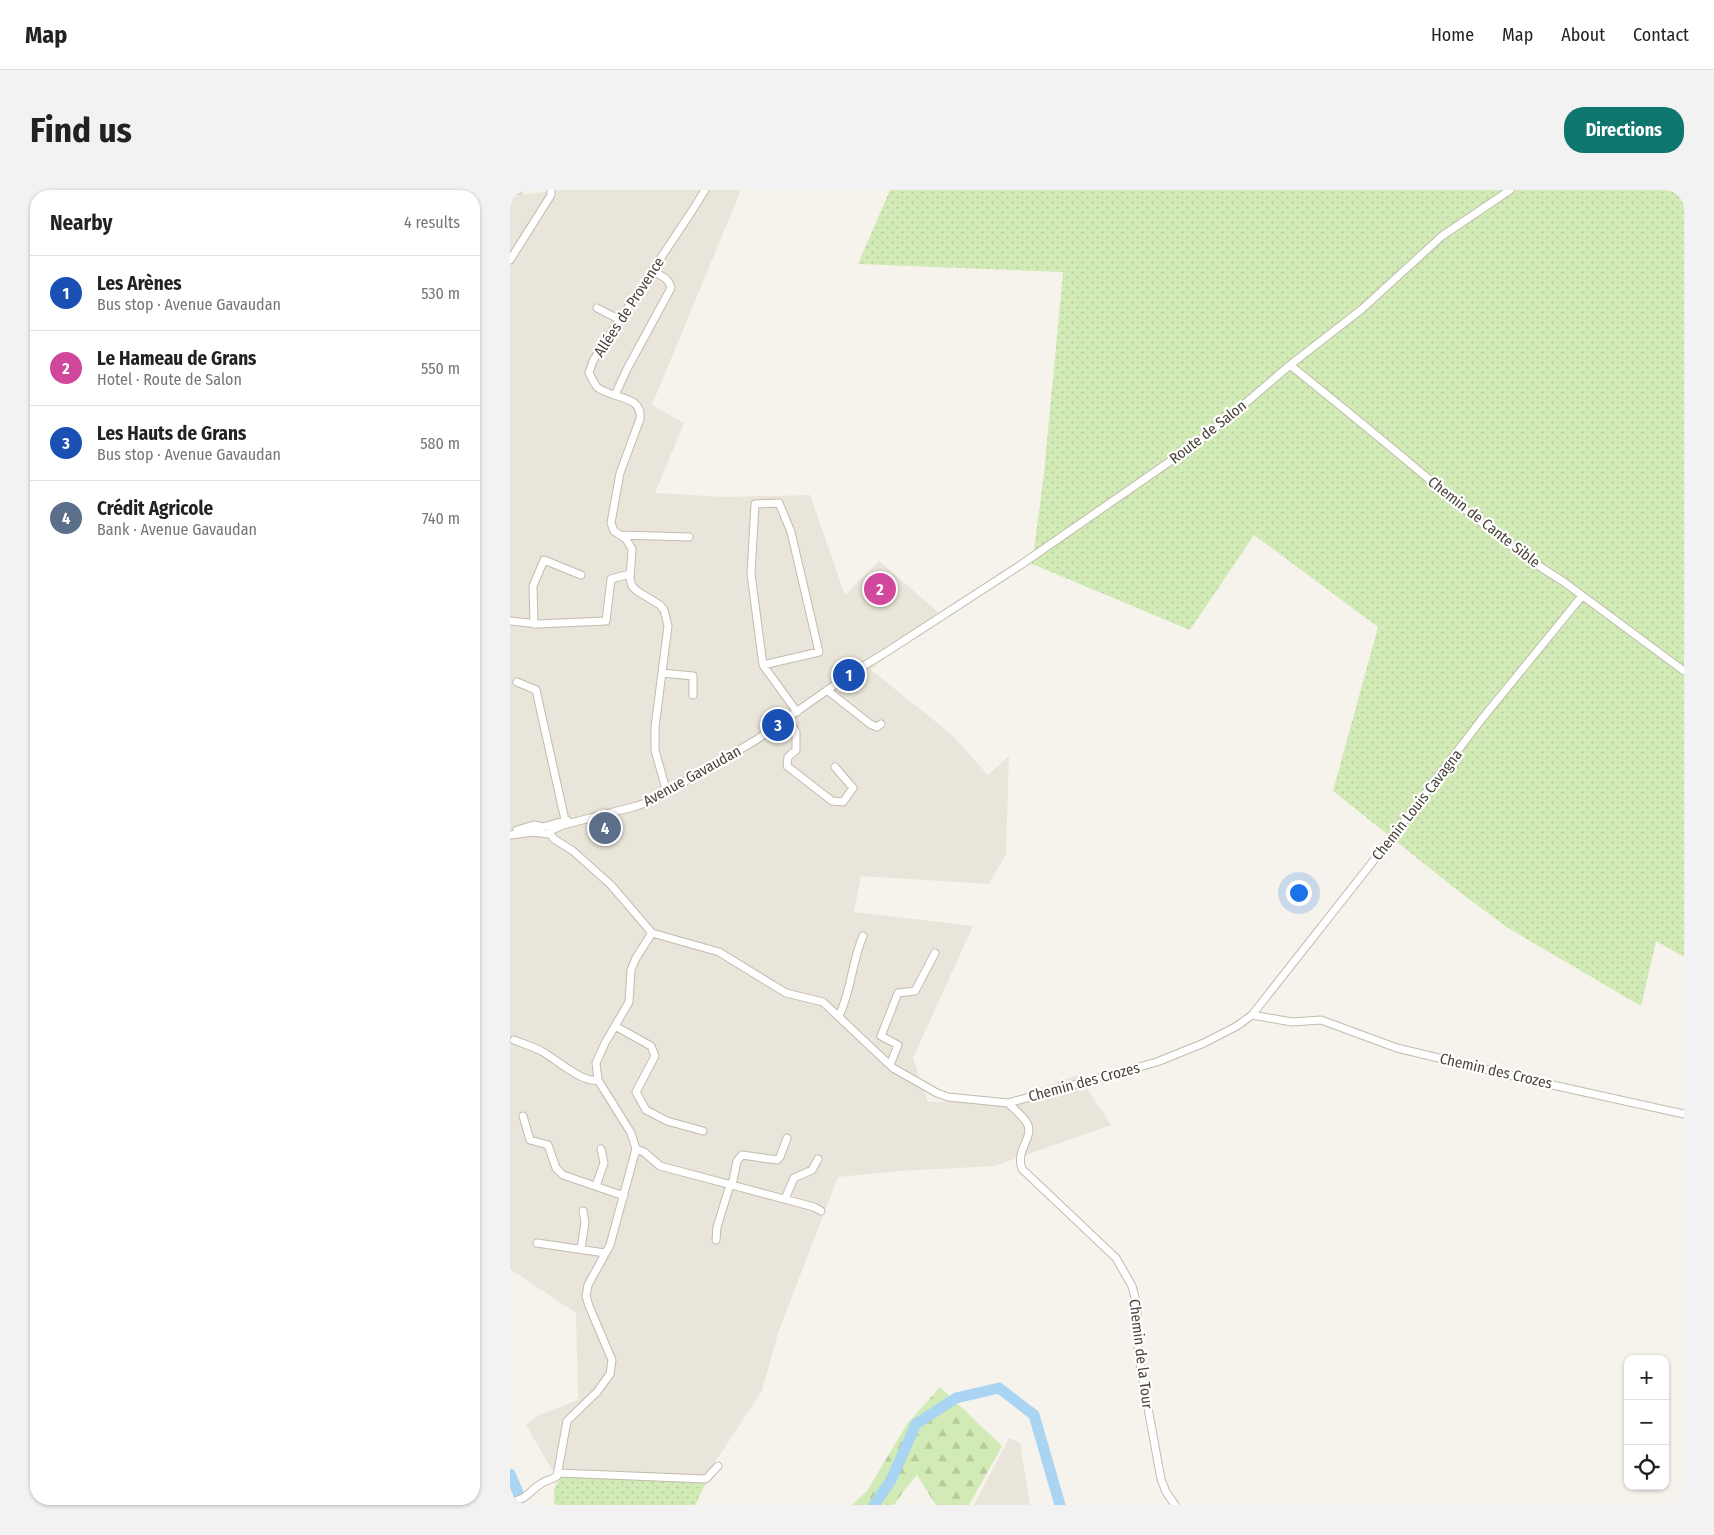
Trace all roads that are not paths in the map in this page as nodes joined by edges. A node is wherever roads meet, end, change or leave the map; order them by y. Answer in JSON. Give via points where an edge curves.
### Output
{"nodes":[{"id":1,"x":519,"y":190,"type":"edge"},
{"id":2,"x":550,"y":190,"type":"edge"},
{"id":3,"x":705,"y":190,"type":"edge"},
{"id":4,"x":1510,"y":190,"type":"edge"},
{"id":5,"x":510,"y":191,"type":"edge"},
{"id":6,"x":510,"y":260,"type":"edge"},
{"id":7,"x":653,"y":271,"type":"junction"},
{"id":8,"x":597,"y":308,"type":"dead end"},
{"id":9,"x":620,"y":320,"type":"junction"},
{"id":10,"x":1290,"y":365,"type":"junction"},
{"id":11,"x":615,"y":395,"type":"junction"},
{"id":12,"x":618,"y":534,"type":"junction"},
{"id":13,"x":690,"y":538,"type":"dead end"},
{"id":14,"x":630,"y":574,"type":"junction"},
{"id":15,"x":581,"y":575,"type":"dead end"},
{"id":16,"x":1582,"y":596,"type":"junction"},
{"id":17,"x":510,"y":621,"type":"edge"},
{"id":18,"x":534,"y":624,"type":"junction"},
{"id":19,"x":888,"y":651,"type":"joint"},
{"id":20,"x":763,"y":665,"type":"junction"},
{"id":21,"x":1684,"y":671,"type":"edge"},
{"id":22,"x":662,"y":673,"type":"junction"},
{"id":23,"x":517,"y":682,"type":"dead end"},
{"id":24,"x":827,"y":690,"type":"junction"},
{"id":25,"x":693,"y":695,"type":"dead end"},
{"id":26,"x":797,"y":712,"type":"junction"},
{"id":27,"x":787,"y":719,"type":"junction"},
{"id":28,"x":881,"y":724,"type":"dead end"},
{"id":29,"x":835,"y":767,"type":"dead end"},
{"id":30,"x":667,"y":793,"type":"junction"},
{"id":31,"x":590,"y":818,"type":"junction"},
{"id":32,"x":565,"y":820,"type":"junction"},
{"id":33,"x":548,"y":830,"type":"junction"},
{"id":34,"x":510,"y":835,"type":"edge"},
{"id":35,"x":652,"y":933,"type":"junction"},
{"id":36,"x":863,"y":936,"type":"dead end"},
{"id":37,"x":934,"y":953,"type":"dead end"},
{"id":38,"x":1252,"y":1015,"type":"junction"},
{"id":39,"x":839,"y":1016,"type":"junction"},
{"id":40,"x":616,"y":1026,"type":"junction"},
{"id":41,"x":514,"y":1040,"type":"dead end"},
{"id":42,"x":890,"y":1065,"type":"junction"},
{"id":43,"x":598,"y":1080,"type":"junction"},
{"id":44,"x":1008,"y":1103,"type":"junction"},
{"id":45,"x":1684,"y":1114,"type":"edge"},
{"id":46,"x":523,"y":1116,"type":"dead end"},
{"id":47,"x":703,"y":1131,"type":"dead end"},
{"id":48,"x":787,"y":1138,"type":"dead end"},
{"id":49,"x":636,"y":1148,"type":"junction"},
{"id":50,"x":601,"y":1149,"type":"dead end"},
{"id":51,"x":818,"y":1159,"type":"dead end"},
{"id":52,"x":731,"y":1185,"type":"junction"},
{"id":53,"x":596,"y":1186,"type":"junction"},
{"id":54,"x":624,"y":1196,"type":"junction"},
{"id":55,"x":785,"y":1199,"type":"junction"},
{"id":56,"x":583,"y":1211,"type":"dead end"},
{"id":57,"x":821,"y":1211,"type":"dead end"},
{"id":58,"x":716,"y":1240,"type":"dead end"},
{"id":59,"x":537,"y":1243,"type":"dead end"},
{"id":60,"x":581,"y":1249,"type":"junction"},
{"id":61,"x":605,"y":1253,"type":"junction"},
{"id":62,"x":718,"y":1466,"type":"dead end"},
{"id":63,"x":558,"y":1473,"type":"junction"},
{"id":64,"x":510,"y":1502,"type":"edge"},
{"id":65,"x":1175,"y":1505,"type":"edge"}],
"edges":[{"from":1,"to":5,"type":"street"},
{"from":2,"to":6,"type":"street","via":[[551,195]]},
{"from":3,"to":7,"type":"street","name":"Allées de Provence"},
{"from":4,"to":10,"type":"street","name":"Route de Salon","via":[[1442,236],[1362,310]]},
{"from":7,"to":9,"type":"street","name":"Allées de Provence"},
{"from":7,"to":11,"type":"street","via":[[666,278],[671,288]]},
{"from":8,"to":9,"type":"street"},
{"from":9,"to":11,"type":"street","name":"Allées de Provence","via":[[593,361],[589,373],[598,388]]},
{"from":10,"to":16,"type":"street","name":"Chemin de Cante Sible","via":[[1451,498]]},
{"from":10,"to":19,"type":"street","name":"Route de Salon","via":[[1195,444],[1022,564]]},
{"from":11,"to":12,"type":"street","name":"Allées de Provence","via":[[630,400],[641,411],[615,494],[611,523]]},
{"from":12,"to":13,"type":"street"},
{"from":12,"to":14,"type":"street","name":"Allées de Provence","via":[[632,549]]},
{"from":14,"to":18,"type":"street","via":[[611,579],[606,621]]},
{"from":14,"to":22,"type":"street","via":[[632,586],[664,610],[668,626]]},
{"from":15,"to":18,"type":"street","via":[[544,560],[533,586]]},
{"from":16,"to":21,"type":"street","name":"Chemin de Cante Sible"},
{"from":16,"to":38,"type":"street","name":"Chemin Louis Cavagna","via":[[1481,720]]},
{"from":17,"to":18,"type":"street"},
{"from":19,"to":24,"type":"street","name":"Avenue Gavaudan"},
{"from":20,"to":20,"type":"street","via":[[819,652],[791,532],[779,503],[756,504],[751,574]]},
{"from":20,"to":26,"type":"street"},
{"from":22,"to":25,"type":"street","via":[[693,676]]},
{"from":22,"to":30,"type":"street","via":[[655,750]]},
{"from":23,"to":32,"type":"street","via":[[536,690]]},
{"from":24,"to":26,"type":"street","name":"Avenue Gavaudan"},
{"from":24,"to":28,"type":"street","via":[[870,724],[877,727]]},
{"from":26,"to":27,"type":"street","name":"Avenue Gavaudan"},
{"from":27,"to":29,"type":"street","via":[[796,732],[796,750],[788,757],[787,766],[832,801],[843,802],[853,788]]},
{"from":27,"to":30,"type":"street","name":"Avenue Gavaudan"},
{"from":30,"to":31,"type":"street","name":"Avenue Gavaudan","via":[[637,806]]},
{"from":31,"to":32,"type":"street","name":"Avenue Gavaudan"},
{"from":31,"to":33,"type":"street","name":"Avenue Gavaudan"},
{"from":32,"to":33,"type":"street","name":"Avenue Gavaudan"},
{"from":33,"to":34,"type":"street"},
{"from":33,"to":35,"type":"street","via":[[554,839],[573,851],[610,885]]},
{"from":35,"to":39,"type":"street","name":"Chemin des Crozes","via":[[720,952],[786,993],[823,1002]]},
{"from":35,"to":40,"type":"street","via":[[631,970],[630,1002]]},
{"from":36,"to":39,"type":"street"},
{"from":37,"to":42,"type":"street","via":[[915,991],[898,993],[891,1010],[881,1036],[898,1046]]},
{"from":38,"to":44,"type":"street","name":"Chemin des Crozes","via":[[1204,1043],[1157,1062]]},
{"from":38,"to":45,"type":"street","name":"Chemin des Crozes","via":[[1292,1022],[1321,1020],[1397,1048]]},
{"from":39,"to":42,"type":"street","name":"Chemin des Crozes"},
{"from":40,"to":43,"type":"street","via":[[596,1063]]},
{"from":40,"to":47,"type":"street","via":[[651,1046],[655,1056],[636,1092],[646,1110],[667,1121]]},
{"from":41,"to":43,"type":"street","via":[[545,1053],[583,1076]]},
{"from":42,"to":44,"type":"street","name":"Chemin des Crozes","via":[[948,1097]]},
{"from":43,"to":49,"type":"street","via":[[631,1133]]},
{"from":44,"to":65,"type":"street","name":"Chemin de la Tour","via":[[1029,1127],[1019,1156],[1022,1169],[1116,1258],[1132,1286],[1137,1304],[1141,1370],[1161,1478]]},
{"from":46,"to":53,"type":"street","via":[[530,1140],[548,1145],[556,1168]]},
{"from":48,"to":52,"type":"street","via":[[777,1160],[742,1155],[737,1161]]},
{"from":49,"to":52,"type":"street","via":[[660,1166]]},
{"from":49,"to":54,"type":"street"},
{"from":50,"to":53,"type":"street","via":[[604,1163]]},
{"from":51,"to":55,"type":"street","via":[[812,1170],[794,1178]]},
{"from":52,"to":55,"type":"street"},
{"from":52,"to":58,"type":"street","via":[[717,1226]]},
{"from":53,"to":54,"type":"street"},
{"from":54,"to":61,"type":"street"},
{"from":55,"to":57,"type":"street"},
{"from":56,"to":60,"type":"street","via":[[585,1222]]},
{"from":59,"to":60,"type":"street"},
{"from":60,"to":61,"type":"street"},
{"from":61,"to":63,"type":"street","via":[[588,1284],[586,1296],[612,1360],[610,1374],[597,1392],[567,1420]]},
{"from":62,"to":63,"type":"street","via":[[706,1479]]},
{"from":63,"to":64,"type":"street","via":[[523,1499]]}]}
